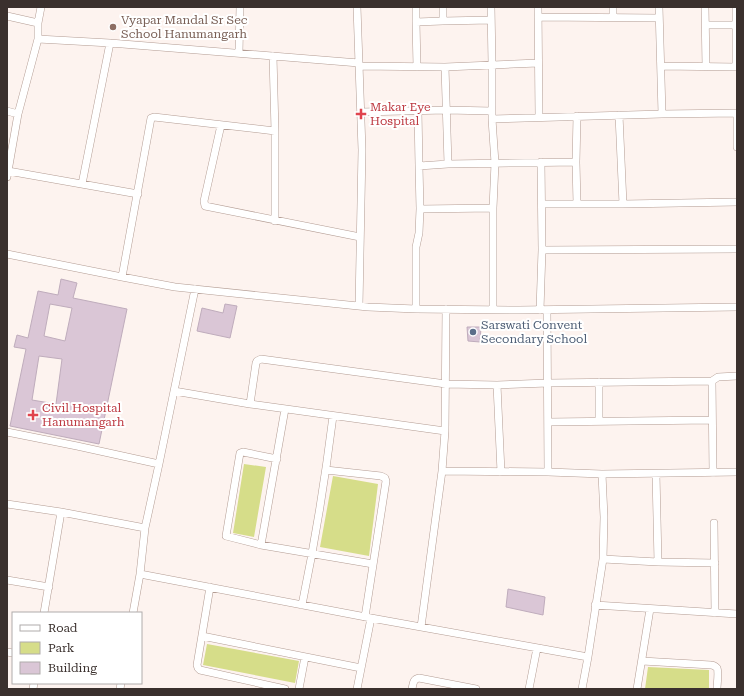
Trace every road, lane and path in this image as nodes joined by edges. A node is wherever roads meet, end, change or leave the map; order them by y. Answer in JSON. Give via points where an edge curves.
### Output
{"nodes":[{"id":1,"x":42,"y":7,"type":"edge"},
{"id":2,"x":240,"y":7,"type":"edge"},
{"id":3,"x":357,"y":7,"type":"edge"},
{"id":4,"x":416,"y":7,"type":"edge"},
{"id":5,"x":443,"y":7,"type":"edge"},
{"id":6,"x":491,"y":7,"type":"edge"},
{"id":7,"x":538,"y":7,"type":"edge"},
{"id":8,"x":613,"y":7,"type":"edge"},
{"id":9,"x":659,"y":7,"type":"edge"},
{"id":10,"x":705,"y":7,"type":"edge"},
{"id":11,"x":736,"y":7,"type":"edge"},
{"id":12,"x":7,"y":16,"type":"edge"},
{"id":13,"x":538,"y":17,"type":"junction"},
{"id":14,"x":613,"y":17,"type":"junction"},
{"id":15,"x":659,"y":18,"type":"junction"},
{"id":16,"x":491,"y":20,"type":"junction"},
{"id":17,"x":443,"y":21,"type":"junction"},
{"id":18,"x":416,"y":22,"type":"junction"},
{"id":19,"x":38,"y":23,"type":"junction"},
{"id":20,"x":706,"y":25,"type":"junction"},
{"id":21,"x":736,"y":25,"type":"edge"},
{"id":22,"x":38,"y":39,"type":"junction"},
{"id":23,"x":110,"y":43,"type":"junction"},
{"id":24,"x":239,"y":53,"type":"junction"},
{"id":25,"x":273,"y":56,"type":"junction"},
{"id":26,"x":538,"y":63,"type":"junction"},
{"id":27,"x":359,"y":64,"type":"junction"},
{"id":28,"x":492,"y":64,"type":"junction"},
{"id":29,"x":417,"y":66,"type":"junction"},
{"id":30,"x":445,"y":66,"type":"junction"},
{"id":31,"x":660,"y":66,"type":"junction"},
{"id":32,"x":706,"y":66,"type":"junction"},
{"id":33,"x":736,"y":67,"type":"edge"},
{"id":34,"x":446,"y":110,"type":"junction"},
{"id":35,"x":418,"y":111,"type":"junction"},
{"id":36,"x":492,"y":111,"type":"junction"},
{"id":37,"x":7,"y":112,"type":"edge"},
{"id":38,"x":361,"y":112,"type":"junction"},
{"id":39,"x":737,"y":113,"type":"edge"},
{"id":40,"x":18,"y":114,"type":"junction"},
{"id":41,"x":662,"y":114,"type":"junction"},
{"id":42,"x":619,"y":115,"type":"junction"},
{"id":43,"x":578,"y":116,"type":"junction"},
{"id":44,"x":539,"y":117,"type":"junction"},
{"id":45,"x":492,"y":119,"type":"junction"},
{"id":46,"x":221,"y":125,"type":"junction"},
{"id":47,"x":275,"y":131,"type":"junction"},
{"id":48,"x":737,"y":147,"type":"edge"},
{"id":49,"x":541,"y":162,"type":"junction"},
{"id":50,"x":576,"y":162,"type":"junction"},
{"id":51,"x":495,"y":163,"type":"junction"},
{"id":52,"x":448,"y":164,"type":"junction"},
{"id":53,"x":419,"y":166,"type":"junction"},
{"id":54,"x":8,"y":174,"type":"edge"},
{"id":55,"x":82,"y":184,"type":"junction"},
{"id":56,"x":138,"y":194,"type":"junction"},
{"id":57,"x":737,"y":202,"type":"edge"},
{"id":58,"x":542,"y":204,"type":"junction"},
{"id":59,"x":578,"y":204,"type":"junction"},
{"id":60,"x":623,"y":204,"type":"junction"},
{"id":61,"x":493,"y":208,"type":"junction"},
{"id":62,"x":420,"y":209,"type":"junction"},
{"id":63,"x":275,"y":220,"type":"junction"},
{"id":64,"x":360,"y":237,"type":"junction"},
{"id":65,"x":737,"y":249,"type":"edge"},
{"id":66,"x":542,"y":250,"type":"junction"},
{"id":67,"x":7,"y":254,"type":"edge"},
{"id":68,"x":122,"y":277,"type":"junction"},
{"id":69,"x":195,"y":289,"type":"junction"},
{"id":70,"x":359,"y":306,"type":"junction"},
{"id":71,"x":737,"y":307,"type":"edge"},
{"id":72,"x":416,"y":309,"type":"junction"},
{"id":73,"x":446,"y":309,"type":"junction"},
{"id":74,"x":493,"y":310,"type":"junction"},
{"id":75,"x":544,"y":310,"type":"junction"},
{"id":76,"x":737,"y":376,"type":"edge"},
{"id":77,"x":712,"y":381,"type":"junction"},
{"id":78,"x":599,"y":382,"type":"junction"},
{"id":79,"x":548,"y":383,"type":"junction"},
{"id":80,"x":446,"y":384,"type":"junction"},
{"id":81,"x":497,"y":385,"type":"junction"},
{"id":82,"x":174,"y":391,"type":"junction"},
{"id":83,"x":250,"y":404,"type":"junction"},
{"id":84,"x":285,"y":409,"type":"junction"},
{"id":85,"x":333,"y":416,"type":"junction"},
{"id":86,"x":712,"y":420,"type":"junction"},
{"id":87,"x":599,"y":421,"type":"junction"},
{"id":88,"x":548,"y":422,"type":"junction"},
{"id":89,"x":445,"y":431,"type":"junction"},
{"id":90,"x":7,"y":432,"type":"edge"},
{"id":91,"x":277,"y":459,"type":"junction"},
{"id":92,"x":160,"y":464,"type":"junction"},
{"id":93,"x":326,"y":470,"type":"junction"},
{"id":94,"x":442,"y":471,"type":"junction"},
{"id":95,"x":501,"y":472,"type":"junction"},
{"id":96,"x":548,"y":472,"type":"junction"},
{"id":97,"x":737,"y":472,"type":"edge"},
{"id":98,"x":713,"y":473,"type":"junction"},
{"id":99,"x":602,"y":474,"type":"junction"},
{"id":100,"x":656,"y":474,"type":"junction"},
{"id":101,"x":7,"y":504,"type":"edge"},
{"id":102,"x":61,"y":512,"type":"junction"},
{"id":103,"x":714,"y":523,"type":"dead end"},
{"id":104,"x":145,"y":528,"type":"junction"},
{"id":105,"x":261,"y":545,"type":"junction"},
{"id":106,"x":312,"y":554,"type":"junction"},
{"id":107,"x":603,"y":559,"type":"junction"},
{"id":108,"x":658,"y":562,"type":"junction"},
{"id":109,"x":715,"y":563,"type":"junction"},
{"id":110,"x":373,"y":564,"type":"junction"},
{"id":111,"x":140,"y":574,"type":"junction"},
{"id":112,"x":7,"y":580,"type":"edge"},
{"id":113,"x":48,"y":587,"type":"junction"},
{"id":114,"x":210,"y":587,"type":"junction"},
{"id":115,"x":302,"y":605,"type":"junction"},
{"id":116,"x":595,"y":605,"type":"junction"},
{"id":117,"x":650,"y":609,"type":"junction"},
{"id":118,"x":44,"y":612,"type":"edge"},
{"id":119,"x":133,"y":612,"type":"edge"},
{"id":120,"x":715,"y":613,"type":"junction"},
{"id":121,"x":737,"y":614,"type":"edge"},
{"id":122,"x":368,"y":618,"type":"junction"},
{"id":123,"x":421,"y":627,"type":"junction"},
{"id":124,"x":202,"y":636,"type":"junction"},
{"id":125,"x":537,"y":648,"type":"junction"},
{"id":126,"x":305,"y":657,"type":"junction"},
{"id":127,"x":588,"y":657,"type":"junction"},
{"id":128,"x":642,"y":661,"type":"junction"},
{"id":129,"x":361,"y":668,"type":"junction"},
{"id":130,"x":285,"y":689,"type":"edge"},
{"id":131,"x":299,"y":689,"type":"edge"},
{"id":132,"x":357,"y":689,"type":"edge"},
{"id":133,"x":412,"y":689,"type":"edge"},
{"id":134,"x":476,"y":689,"type":"edge"},
{"id":135,"x":529,"y":689,"type":"edge"},
{"id":136,"x":582,"y":689,"type":"edge"},
{"id":137,"x":637,"y":689,"type":"edge"},
{"id":138,"x":717,"y":689,"type":"edge"}],
"edges":[{"from":1,"to":19,"type":"street"},
{"from":2,"to":24,"type":"street"},
{"from":3,"to":27,"type":"street"},
{"from":4,"to":18,"type":"street"},
{"from":5,"to":17,"type":"street"},
{"from":6,"to":16,"type":"street"},
{"from":7,"to":13,"type":"street"},
{"from":8,"to":14,"type":"street"},
{"from":9,"to":15,"type":"street"},
{"from":10,"to":20,"type":"street"},
{"from":11,"to":21,"type":"street"},
{"from":12,"to":19,"type":"street"},
{"from":13,"to":14,"type":"street"},
{"from":13,"to":26,"type":"street"},
{"from":14,"to":15,"type":"street"},
{"from":15,"to":31,"type":"street"},
{"from":16,"to":17,"type":"street"},
{"from":16,"to":28,"type":"street"},
{"from":17,"to":18,"type":"street"},
{"from":18,"to":29,"type":"street"},
{"from":19,"to":22,"type":"street"},
{"from":20,"to":21,"type":"street"},
{"from":20,"to":32,"type":"street"},
{"from":21,"to":33,"type":"street"},
{"from":22,"to":23,"type":"street"},
{"from":22,"to":40,"type":"street"},
{"from":23,"to":24,"type":"street"},
{"from":23,"to":55,"type":"street"},
{"from":24,"to":25,"type":"street"},
{"from":25,"to":27,"type":"street"},
{"from":25,"to":47,"type":"street"},
{"from":26,"to":28,"type":"street"},
{"from":26,"to":44,"type":"street"},
{"from":27,"to":29,"type":"street"},
{"from":27,"to":38,"type":"street"},
{"from":28,"to":30,"type":"street"},
{"from":28,"to":36,"type":"street"},
{"from":29,"to":30,"type":"street"},
{"from":30,"to":34,"type":"street"},
{"from":31,"to":32,"type":"street"},
{"from":31,"to":41,"type":"street"},
{"from":32,"to":33,"type":"street"},
{"from":34,"to":35,"type":"street"},
{"from":34,"to":36,"type":"street"},
{"from":34,"to":52,"type":"street"},
{"from":35,"to":38,"type":"street"},
{"from":35,"to":53,"type":"street"},
{"from":36,"to":45,"type":"street"},
{"from":37,"to":40,"type":"street"},
{"from":38,"to":64,"type":"street"},
{"from":39,"to":41,"type":"street"},
{"from":39,"to":48,"type":"street"},
{"from":40,"to":54,"type":"street"},
{"from":41,"to":42,"type":"street"},
{"from":42,"to":43,"type":"street"},
{"from":42,"to":60,"type":"street"},
{"from":43,"to":44,"type":"street"},
{"from":43,"to":50,"type":"street"},
{"from":44,"to":45,"type":"street"},
{"from":45,"to":51,"type":"street"},
{"from":46,"to":47,"type":"street"},
{"from":46,"to":56,"type":"street","via":[[152,117]]},
{"from":46,"to":63,"type":"street","via":[[204,205]]},
{"from":47,"to":63,"type":"street"},
{"from":49,"to":50,"type":"street"},
{"from":49,"to":51,"type":"street"},
{"from":49,"to":58,"type":"street"},
{"from":50,"to":59,"type":"street"},
{"from":51,"to":52,"type":"street"},
{"from":51,"to":61,"type":"street"},
{"from":52,"to":53,"type":"street"},
{"from":53,"to":62,"type":"street"},
{"from":54,"to":55,"type":"street"},
{"from":55,"to":56,"type":"street"},
{"from":56,"to":68,"type":"street"},
{"from":57,"to":60,"type":"street"},
{"from":58,"to":59,"type":"street"},
{"from":58,"to":66,"type":"street"},
{"from":59,"to":60,"type":"street"},
{"from":61,"to":62,"type":"street"},
{"from":61,"to":74,"type":"street"},
{"from":62,"to":72,"type":"street","via":[[416,246]]},
{"from":63,"to":64,"type":"street"},
{"from":64,"to":70,"type":"street"},
{"from":65,"to":66,"type":"street"},
{"from":66,"to":75,"type":"street"},
{"from":67,"to":68,"type":"street"},
{"from":68,"to":69,"type":"street"},
{"from":69,"to":70,"type":"street"},
{"from":69,"to":82,"type":"street"},
{"from":70,"to":72,"type":"street"},
{"from":71,"to":75,"type":"street"},
{"from":72,"to":73,"type":"street"},
{"from":73,"to":74,"type":"street"},
{"from":73,"to":80,"type":"street"},
{"from":74,"to":75,"type":"street"},
{"from":75,"to":79,"type":"street"},
{"from":76,"to":77,"type":"street","via":[[718,377]]},
{"from":77,"to":78,"type":"street"},
{"from":77,"to":86,"type":"street"},
{"from":78,"to":79,"type":"street"},
{"from":78,"to":87,"type":"street"},
{"from":79,"to":81,"type":"street"},
{"from":79,"to":88,"type":"street"},
{"from":80,"to":81,"type":"street"},
{"from":80,"to":83,"type":"street","via":[[261,359],[256,363]]},
{"from":80,"to":89,"type":"street"},
{"from":81,"to":95,"type":"street"},
{"from":82,"to":83,"type":"street"},
{"from":82,"to":92,"type":"street"},
{"from":83,"to":84,"type":"street"},
{"from":84,"to":85,"type":"street"},
{"from":84,"to":91,"type":"street"},
{"from":85,"to":89,"type":"street"},
{"from":85,"to":93,"type":"street"},
{"from":86,"to":87,"type":"street"},
{"from":86,"to":98,"type":"street"},
{"from":87,"to":88,"type":"street"},
{"from":88,"to":96,"type":"street"},
{"from":89,"to":94,"type":"street"},
{"from":90,"to":92,"type":"street"},
{"from":91,"to":105,"type":"street"},
{"from":91,"to":105,"type":"street","via":[[240,452],[226,536]]},
{"from":92,"to":104,"type":"street"},
{"from":93,"to":106,"type":"street"},
{"from":93,"to":110,"type":"street","via":[[385,478]]},
{"from":94,"to":95,"type":"street"},
{"from":94,"to":123,"type":"street"},
{"from":95,"to":96,"type":"street"},
{"from":96,"to":99,"type":"street"},
{"from":97,"to":98,"type":"street"},
{"from":98,"to":100,"type":"street"},
{"from":99,"to":100,"type":"street"},
{"from":99,"to":107,"type":"street"},
{"from":100,"to":108,"type":"street"},
{"from":101,"to":102,"type":"street"},
{"from":102,"to":104,"type":"street"},
{"from":102,"to":113,"type":"street"},
{"from":103,"to":109,"type":"street"},
{"from":104,"to":111,"type":"street"},
{"from":105,"to":106,"type":"street"},
{"from":106,"to":110,"type":"street"},
{"from":106,"to":115,"type":"street"},
{"from":107,"to":108,"type":"street"},
{"from":107,"to":116,"type":"street"},
{"from":108,"to":109,"type":"street"},
{"from":109,"to":120,"type":"street"},
{"from":110,"to":122,"type":"street"},
{"from":111,"to":114,"type":"street"},
{"from":111,"to":119,"type":"street"},
{"from":112,"to":113,"type":"street"},
{"from":113,"to":118,"type":"street"},
{"from":114,"to":115,"type":"street"},
{"from":114,"to":124,"type":"street"},
{"from":115,"to":122,"type":"street"},
{"from":116,"to":117,"type":"street"},
{"from":116,"to":127,"type":"street"},
{"from":117,"to":120,"type":"street"},
{"from":117,"to":128,"type":"street"},
{"from":120,"to":121,"type":"street"},
{"from":122,"to":123,"type":"street"},
{"from":122,"to":129,"type":"street"},
{"from":123,"to":125,"type":"street"},
{"from":124,"to":126,"type":"street"},
{"from":124,"to":130,"type":"street","via":[[197,665],[199,669]]},
{"from":125,"to":127,"type":"street"},
{"from":125,"to":135,"type":"street"},
{"from":126,"to":129,"type":"street"},
{"from":126,"to":131,"type":"street"},
{"from":127,"to":136,"type":"street"},
{"from":128,"to":137,"type":"street"},
{"from":128,"to":138,"type":"street","via":[[711,664],[717,668]]},
{"from":129,"to":132,"type":"street"},
{"from":133,"to":134,"type":"street","via":[[414,680],[419,678]]}]}
